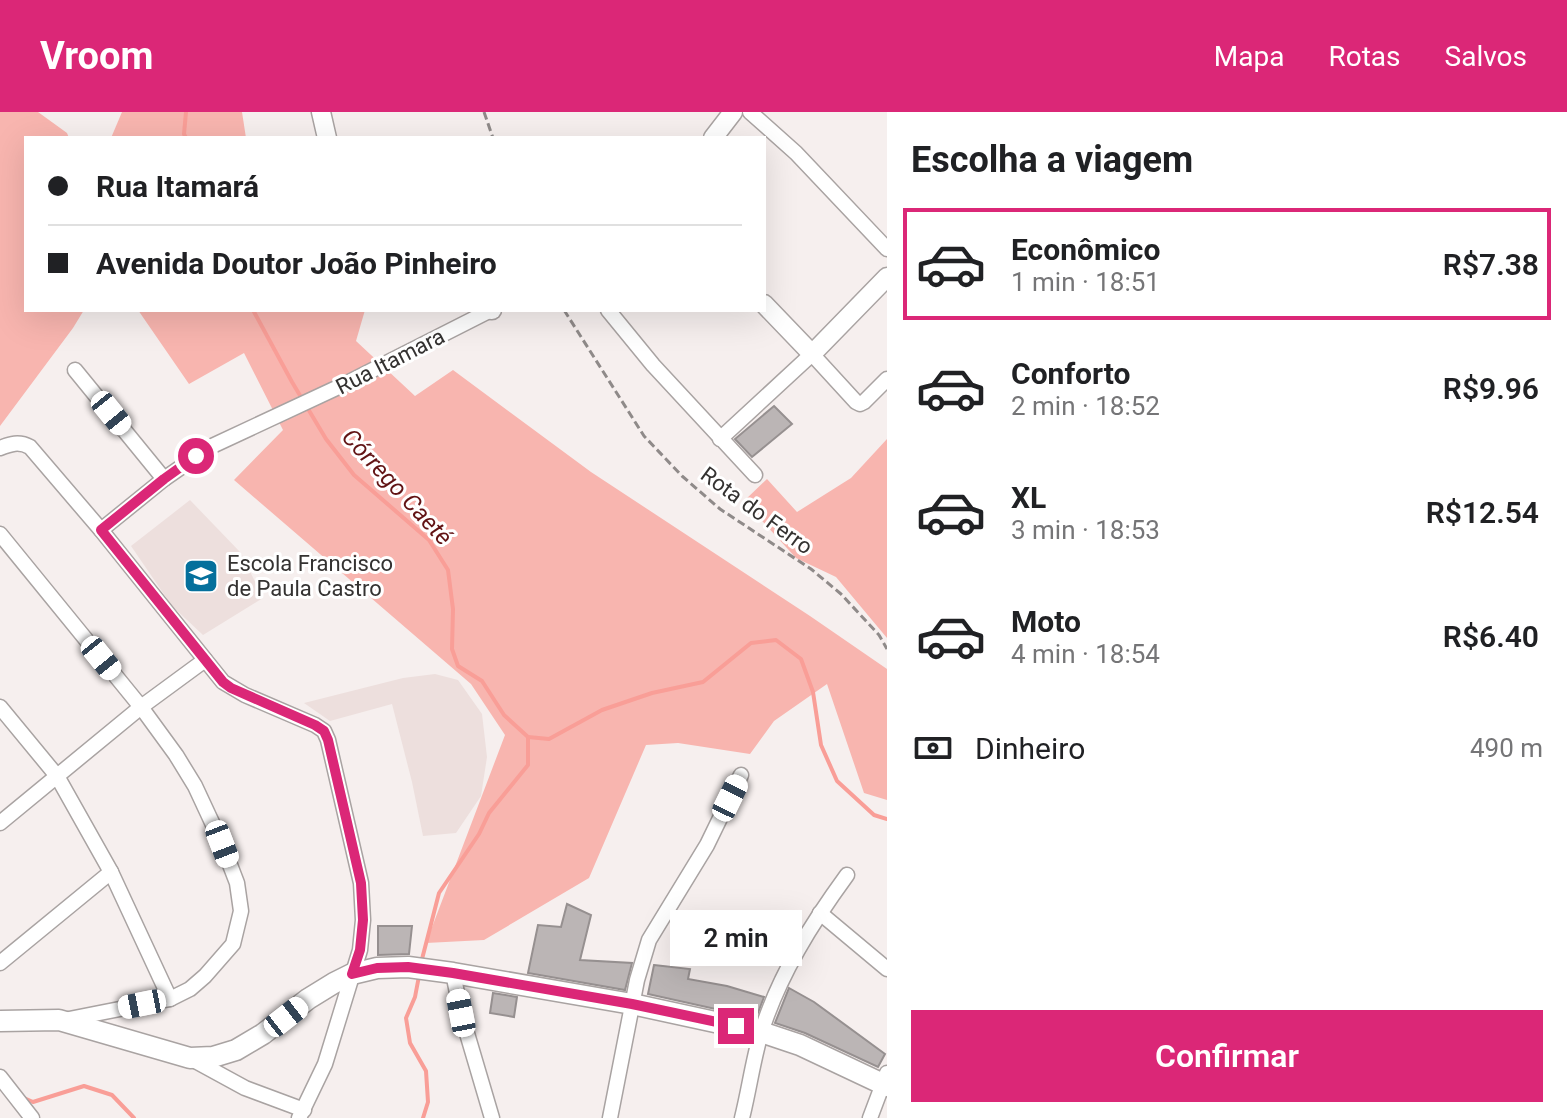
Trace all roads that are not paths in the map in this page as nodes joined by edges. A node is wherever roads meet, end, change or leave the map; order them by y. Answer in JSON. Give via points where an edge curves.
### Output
{"nodes":[{"id":1,"x":321,"y":112,"type":"edge"},
{"id":2,"x":733,"y":112,"type":"edge"},
{"id":3,"x":750,"y":112,"type":"edge"},
{"id":4,"x":327,"y":136,"type":"edge"},
{"id":5,"x":715,"y":136,"type":"edge"},
{"id":6,"x":887,"y":249,"type":"edge"},
{"id":7,"x":887,"y":277,"type":"edge"},
{"id":8,"x":766,"y":306,"type":"edge"},
{"id":9,"x":487,"y":312,"type":"edge"},
{"id":10,"x":610,"y":312,"type":"edge"},
{"id":11,"x":812,"y":354,"type":"junction"},
{"id":12,"x":75,"y":370,"type":"dead end"},
{"id":13,"x":887,"y":379,"type":"edge"},
{"id":14,"x":720,"y":439,"type":"junction"},
{"id":15,"x":0,"y":448,"type":"edge"},
{"id":16,"x":755,"y":475,"type":"dead end"},
{"id":17,"x":164,"y":479,"type":"junction"},
{"id":18,"x":101,"y":530,"type":"junction"},
{"id":19,"x":0,"y":534,"type":"edge"},
{"id":20,"x":205,"y":660,"type":"junction"},
{"id":21,"x":0,"y":707,"type":"edge"},
{"id":22,"x":141,"y":707,"type":"junction"},
{"id":23,"x":741,"y":775,"type":"dead end"},
{"id":24,"x":57,"y":776,"type":"junction"},
{"id":25,"x":0,"y":823,"type":"edge"},
{"id":26,"x":111,"y":872,"type":"junction"},
{"id":27,"x":847,"y":875,"type":"dead end"},
{"id":28,"x":820,"y":913,"type":"junction"},
{"id":29,"x":0,"y":963,"type":"edge"},
{"id":30,"x":887,"y":969,"type":"edge"},
{"id":31,"x":450,"y":972,"type":"junction"},
{"id":32,"x":352,"y":974,"type":"junction"},
{"id":33,"x":170,"y":999,"type":"junction"},
{"id":34,"x":632,"y":1004,"type":"junction"},
{"id":35,"x":59,"y":1020,"type":"junction"},
{"id":36,"x":0,"y":1021,"type":"edge"},
{"id":37,"x":761,"y":1032,"type":"junction"},
{"id":38,"x":190,"y":1058,"type":"junction"},
{"id":39,"x":0,"y":1077,"type":"edge"},
{"id":40,"x":885,"y":1081,"type":"edge"},
{"id":41,"x":302,"y":1114,"type":"edge"},
{"id":42,"x":32,"y":1118,"type":"edge"},
{"id":43,"x":492,"y":1118,"type":"edge"},
{"id":44,"x":610,"y":1118,"type":"edge"},
{"id":45,"x":742,"y":1118,"type":"edge"},
{"id":46,"x":870,"y":1118,"type":"edge"}],
"edges":[{"from":1,"to":4,"type":"street"},
{"from":2,"to":5,"type":"street"},
{"from":3,"to":6,"type":"street"},
{"from":7,"to":11,"type":"street"},
{"from":8,"to":11,"type":"street"},
{"from":9,"to":17,"type":"street","name":"Rua Itamara","via":[[210,447]]},
{"from":10,"to":14,"type":"street"},
{"from":11,"to":13,"type":"street","via":[[860,404]]},
{"from":11,"to":14,"type":"street"},
{"from":12,"to":17,"type":"street"},
{"from":14,"to":16,"type":"street"},
{"from":15,"to":18,"type":"street","via":[[16,443],[30,447]]},
{"from":17,"to":18,"type":"street","name":"Rua Itamara"},
{"from":18,"to":20,"type":"street"},
{"from":19,"to":22,"type":"street"},
{"from":20,"to":22,"type":"street"},
{"from":20,"to":32,"type":"street","via":[[231,688],[324,731],[361,883],[363,920]]},
{"from":21,"to":24,"type":"street"},
{"from":22,"to":24,"type":"street"},
{"from":22,"to":33,"type":"street","via":[[195,786],[237,883],[241,911],[233,944],[205,976]]},
{"from":23,"to":34,"type":"street","via":[[707,845],[649,940]]},
{"from":24,"to":25,"type":"street"},
{"from":24,"to":26,"type":"street"},
{"from":26,"to":29,"type":"street"},
{"from":26,"to":33,"type":"street"},
{"from":27,"to":28,"type":"street"},
{"from":28,"to":30,"type":"street"},
{"from":28,"to":37,"type":"street","via":[[788,967]]},
{"from":31,"to":32,"type":"main road","via":[[408,967]]},
{"from":31,"to":34,"type":"main road"},
{"from":31,"to":43,"type":"street"},
{"from":32,"to":38,"type":"main road","via":[[236,1050]]},
{"from":32,"to":41,"type":"street","via":[[325,1064]]},
{"from":33,"to":35,"type":"street"},
{"from":34,"to":37,"type":"main road"},
{"from":34,"to":44,"type":"street"},
{"from":35,"to":36,"type":"main road"},
{"from":35,"to":38,"type":"main road"},
{"from":37,"to":40,"type":"main road"},
{"from":37,"to":45,"type":"street"},
{"from":38,"to":41,"type":"street"},
{"from":39,"to":42,"type":"street"},
{"from":40,"to":46,"type":"street"}]}
